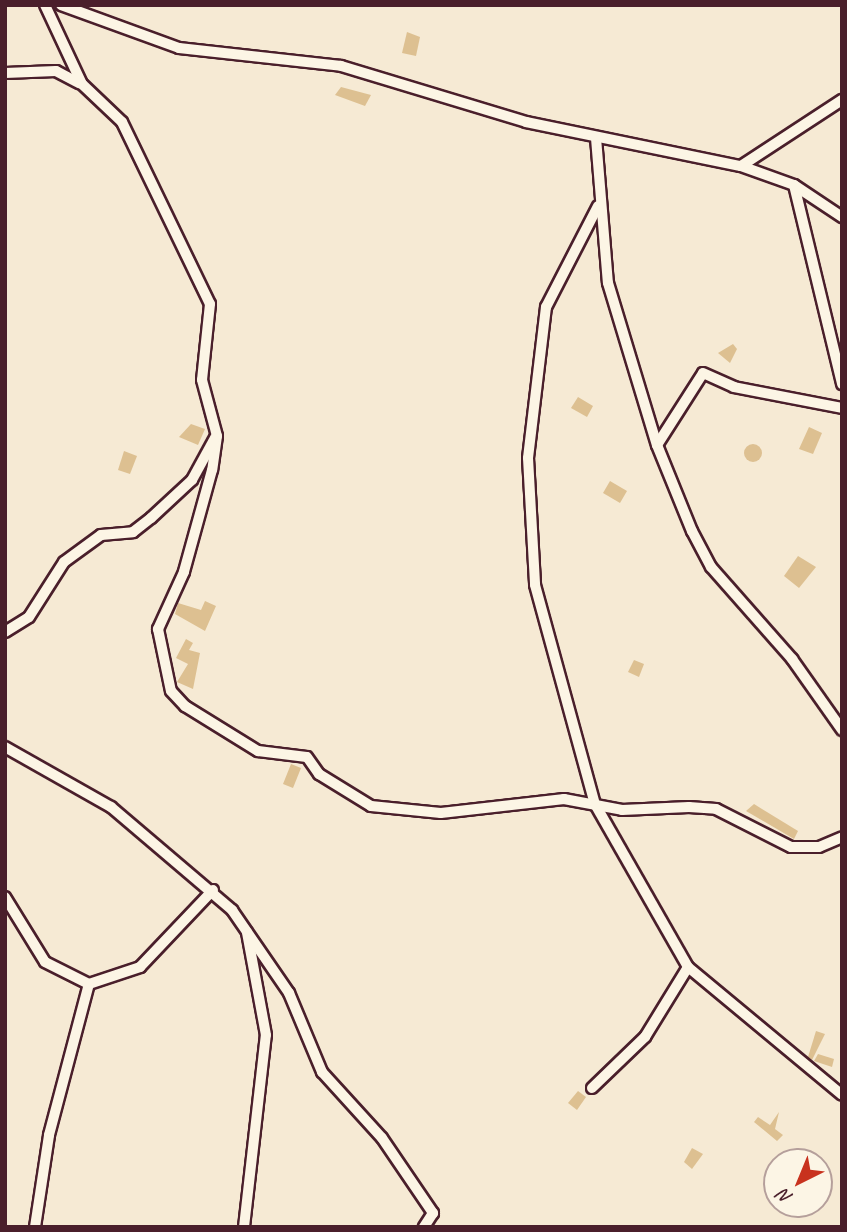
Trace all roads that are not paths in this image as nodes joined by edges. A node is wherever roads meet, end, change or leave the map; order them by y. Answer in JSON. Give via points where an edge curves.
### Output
{"nodes":[{"id":1,"x":45,"y":5,"type":"edge"},
{"id":2,"x":61,"y":5,"type":"edge"},
{"id":3,"x":5,"y":73,"type":"edge"},
{"id":4,"x":82,"y":84,"type":"junction"},
{"id":5,"x":842,"y":100,"type":"edge"},
{"id":6,"x":596,"y":138,"type":"junction"},
{"id":7,"x":741,"y":166,"type":"junction"},
{"id":8,"x":794,"y":185,"type":"junction"},
{"id":9,"x":598,"y":206,"type":"junction"},
{"id":10,"x":842,"y":216,"type":"edge"},
{"id":11,"x":842,"y":384,"type":"edge"},
{"id":12,"x":842,"y":408,"type":"edge"},
{"id":13,"x":217,"y":436,"type":"junction"},
{"id":14,"x":657,"y":445,"type":"junction"},
{"id":15,"x":5,"y":632,"type":"edge"},
{"id":16,"x":842,"y":730,"type":"edge"},
{"id":17,"x":5,"y":747,"type":"edge"},
{"id":18,"x":596,"y":804,"type":"junction"},
{"id":19,"x":842,"y":837,"type":"edge"},
{"id":20,"x":213,"y":890,"type":"junction"},
{"id":21,"x":5,"y":897,"type":"edge"},
{"id":22,"x":247,"y":929,"type":"junction"},
{"id":23,"x":688,"y":967,"type":"junction"},
{"id":24,"x":89,"y":984,"type":"junction"},
{"id":25,"x":592,"y":1087,"type":"dead end"},
{"id":26,"x":842,"y":1095,"type":"edge"},
{"id":27,"x":36,"y":1227,"type":"edge"},
{"id":28,"x":244,"y":1227,"type":"edge"},
{"id":29,"x":424,"y":1227,"type":"edge"}],
"edges":[{"from":1,"to":4,"type":"street"},
{"from":2,"to":6,"type":"street","via":[[179,48],[341,66]]},
{"from":3,"to":4,"type":"street","via":[[56,71]]},
{"from":4,"to":13,"type":"street","via":[[122,122],[210,304],[202,380]]},
{"from":5,"to":7,"type":"street"},
{"from":6,"to":7,"type":"street"},
{"from":6,"to":9,"type":"street"},
{"from":7,"to":8,"type":"street"},
{"from":8,"to":10,"type":"street"},
{"from":8,"to":11,"type":"street"},
{"from":9,"to":14,"type":"street","via":[[612,297]]},
{"from":9,"to":18,"type":"street","via":[[546,307],[528,458],[536,585]]},
{"from":12,"to":14,"type":"street","via":[[734,387],[704,373]]},
{"from":13,"to":15,"type":"street","via":[[192,480],[151,518],[133,532],[101,535],[64,562],[29,617]]},
{"from":13,"to":18,"type":"street","via":[[184,572],[158,629],[171,691],[185,706],[258,751],[307,757],[319,775],[371,806],[441,813],[523,800]]},
{"from":14,"to":16,"type":"street","via":[[711,567],[792,659]]},
{"from":17,"to":20,"type":"street","via":[[111,807]]},
{"from":18,"to":19,"type":"street","via":[[622,810],[716,809],[791,847],[819,847]]},
{"from":18,"to":23,"type":"street"},
{"from":20,"to":22,"type":"street"},
{"from":20,"to":24,"type":"street","via":[[140,967]]},
{"from":21,"to":24,"type":"street","via":[[45,962]]},
{"from":22,"to":28,"type":"street","via":[[266,1035]]},
{"from":22,"to":29,"type":"street","via":[[289,993],[323,1072],[382,1138],[433,1213]]},
{"from":23,"to":25,"type":"street","via":[[645,1037]]},
{"from":23,"to":26,"type":"street"},
{"from":24,"to":27,"type":"street","via":[[49,1135]]}]}
